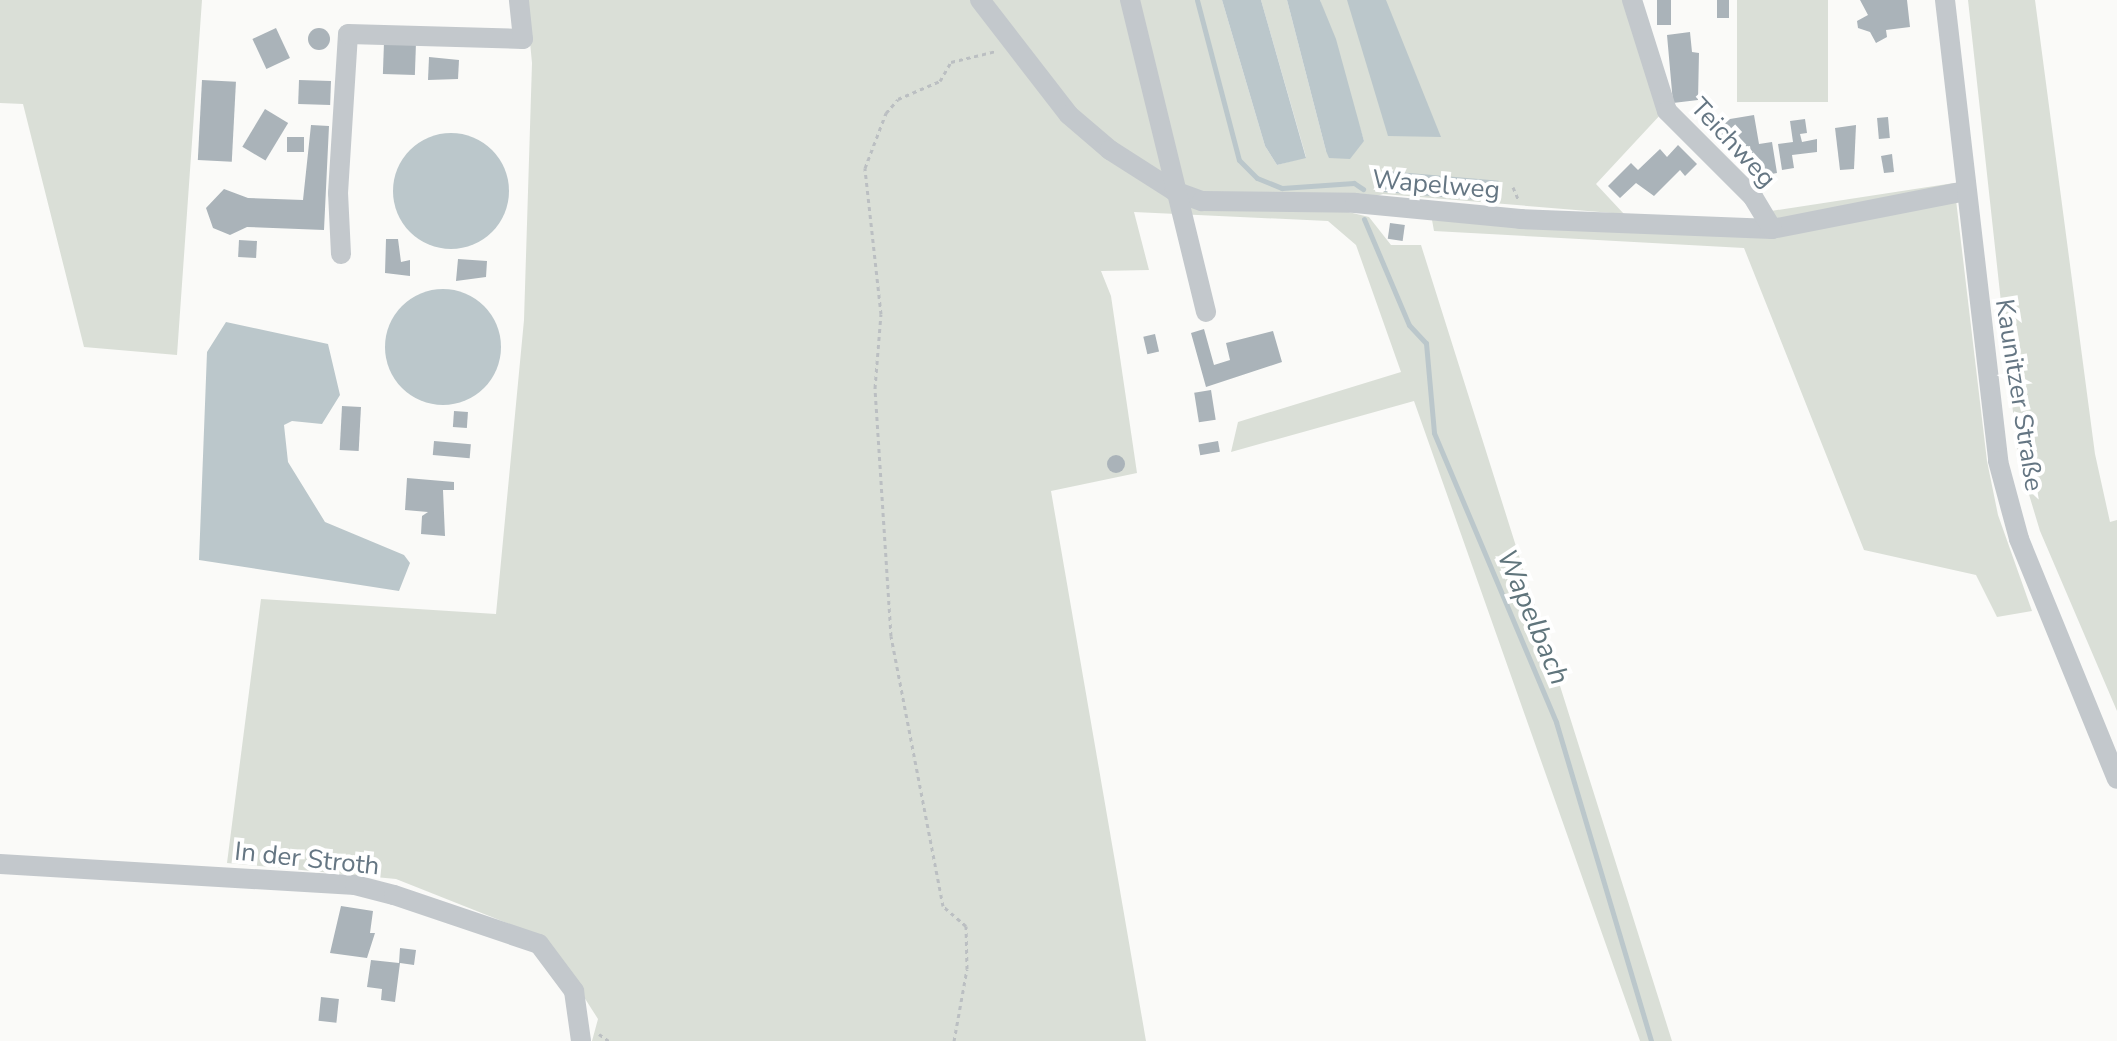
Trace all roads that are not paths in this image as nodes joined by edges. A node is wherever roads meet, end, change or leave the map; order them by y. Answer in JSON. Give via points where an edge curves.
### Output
{"nodes":[{"id":1,"x":519,"y":0,"type":"edge"},
{"id":2,"x":980,"y":0,"type":"edge"},
{"id":3,"x":1130,"y":0,"type":"edge"},
{"id":4,"x":1632,"y":0,"type":"edge"},
{"id":5,"x":1945,"y":0,"type":"edge"},
{"id":6,"x":1174,"y":191,"type":"junction"},
{"id":7,"x":1966,"y":191,"type":"junction"},
{"id":8,"x":1772,"y":229,"type":"junction"},
{"id":9,"x":341,"y":254,"type":"dead end"},
{"id":10,"x":1206,"y":312,"type":"dead end"},
{"id":11,"x":2117,"y":779,"type":"edge"},
{"id":12,"x":0,"y":864,"type":"edge"},
{"id":13,"x":581,"y":1041,"type":"edge"}],
"edges":[{"from":1,"to":9,"type":"street","via":[[523,39],[348,34],[338,193]]},
{"from":2,"to":6,"type":"street","name":"Wapelweg","via":[[1069,115],[1110,150]]},
{"from":3,"to":6,"type":"street"},
{"from":4,"to":8,"type":"street","name":"Teichweg","via":[[1667,111],[1753,197]]},
{"from":5,"to":7,"type":"street","name":"Kaunitzer Straße"},
{"from":6,"to":8,"type":"street","name":"Wapelweg","via":[[1202,201],[1355,203],[1520,219]]},
{"from":6,"to":10,"type":"street","via":[[1186,214]]},
{"from":7,"to":8,"type":"street","name":"Wapelweg"},
{"from":7,"to":11,"type":"street","name":"Kaunitzer Straße","via":[[1998,461],[2019,539]]},
{"from":12,"to":13,"type":"street","name":"In der Stroth","via":[[355,885],[394,895],[539,944],[574,991]]}]}
